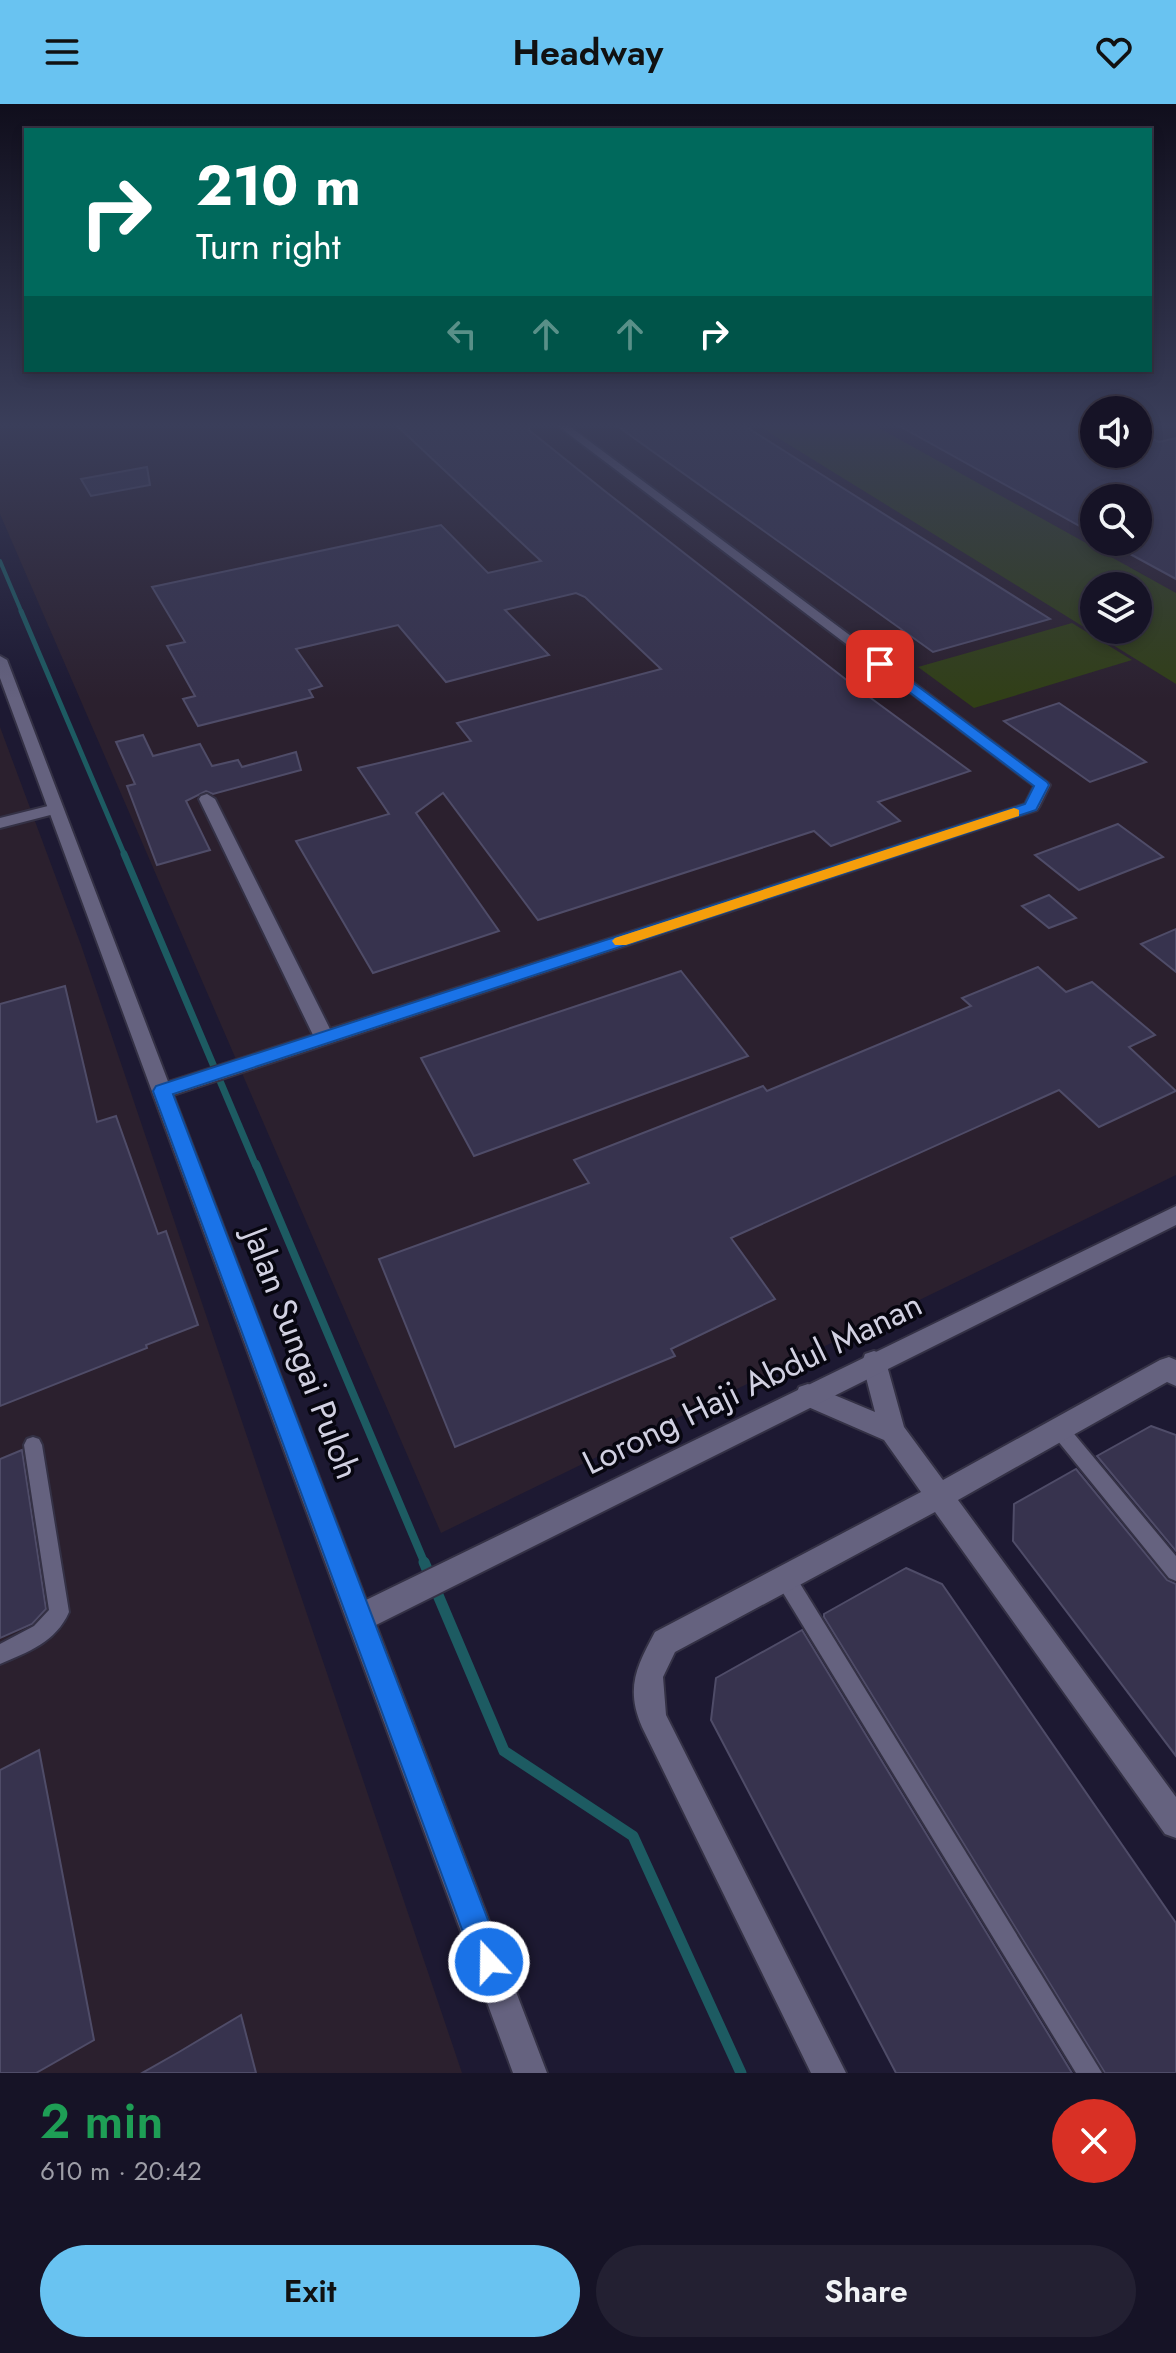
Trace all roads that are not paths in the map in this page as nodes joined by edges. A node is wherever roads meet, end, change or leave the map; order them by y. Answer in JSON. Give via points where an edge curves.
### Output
{"nodes":[{"id":1,"x":682,"y":515,"type":"edge"},
{"id":2,"x":0,"y":660,"type":"edge"},
{"id":3,"x":207,"y":799,"type":"dead end"},
{"id":4,"x":56,"y":809,"type":"junction"},
{"id":5,"x":0,"y":823,"type":"edge"},
{"id":6,"x":324,"y":1037,"type":"junction"},
{"id":7,"x":163,"y":1091,"type":"junction"},
{"id":8,"x":1176,"y":1215,"type":"edge"},
{"id":9,"x":874,"y":1362,"type":"junction"},
{"id":10,"x":1176,"y":1375,"type":"edge"},
{"id":11,"x":808,"y":1395,"type":"junction"},
{"id":12,"x":1059,"y":1429,"type":"junction"},
{"id":13,"x":893,"y":1432,"type":"junction"},
{"id":14,"x":33,"y":1445,"type":"dead end"},
{"id":15,"x":938,"y":1497,"type":"junction"},
{"id":16,"x":1176,"y":1571,"type":"edge"},
{"id":17,"x":784,"y":1576,"type":"junction"},
{"id":18,"x":361,"y":1618,"type":"junction"},
{"id":19,"x":0,"y":1654,"type":"edge"},
{"id":20,"x":1176,"y":1823,"type":"edge"},
{"id":21,"x":530,"y":2073,"type":"edge"},
{"id":22,"x":829,"y":2073,"type":"edge"},
{"id":23,"x":1090,"y":2073,"type":"edge"}],
"edges":[{"from":1,"to":6,"type":"street","via":[[1042,785],[1031,807]]},
{"from":2,"to":4,"type":"street","name":"Jalan Sungai Puloh"},
{"from":3,"to":6,"type":"street"},
{"from":4,"to":5,"type":"street"},
{"from":4,"to":7,"type":"street","name":"Jalan Sungai Puloh"},
{"from":6,"to":7,"type":"street"},
{"from":7,"to":18,"type":"street","name":"Jalan Sungai Puloh"},
{"from":8,"to":9,"type":"street","name":"Lorong Haji Abdul Manan"},
{"from":9,"to":11,"type":"street","name":"Lorong Haji Abdul Manan"},
{"from":9,"to":13,"type":"street"},
{"from":10,"to":12,"type":"street","via":[[1169,1368]]},
{"from":11,"to":13,"type":"street"},
{"from":11,"to":18,"type":"street","name":"Lorong Haji Abdul Manan"},
{"from":12,"to":15,"type":"street"},
{"from":12,"to":16,"type":"lane"},
{"from":13,"to":15,"type":"street"},
{"from":14,"to":19,"type":"lane","via":[[59,1612],[40,1635]]},
{"from":15,"to":17,"type":"street"},
{"from":15,"to":20,"type":"street"},
{"from":17,"to":22,"type":"street","via":[[665,1642],[648,1675],[652,1717]]},
{"from":17,"to":23,"type":"lane"},
{"from":18,"to":21,"type":"street","name":"Jalan Sungai Puloh"}]}
